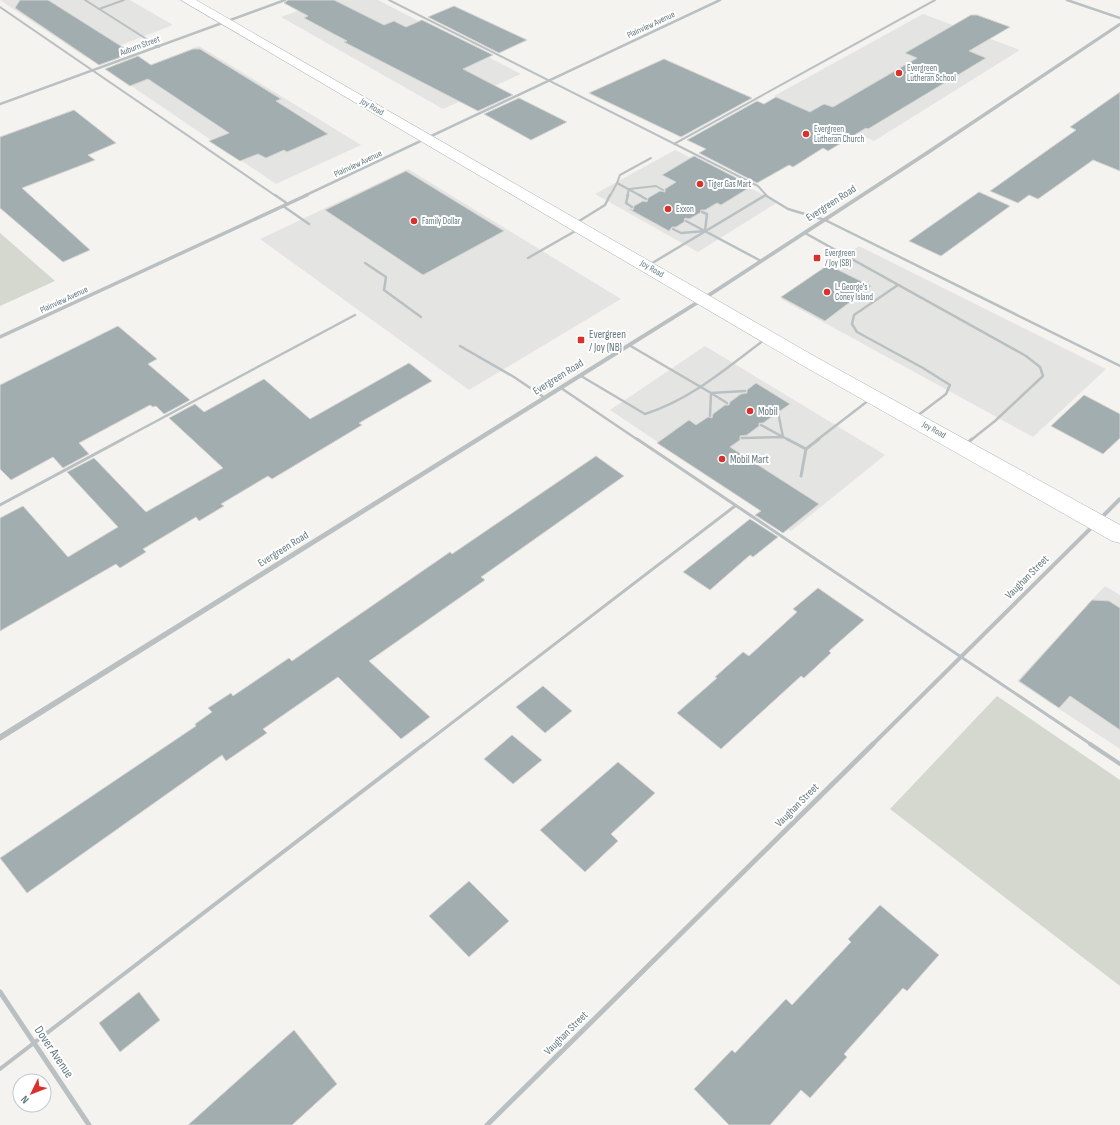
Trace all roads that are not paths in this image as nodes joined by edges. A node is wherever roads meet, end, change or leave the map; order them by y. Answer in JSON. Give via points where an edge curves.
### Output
{"nodes":[{"id":1,"x":85,"y":0,"type":"edge"},
{"id":2,"x":124,"y":0,"type":"edge"},
{"id":3,"x":187,"y":0,"type":"edge"},
{"id":4,"x":285,"y":0,"type":"edge"},
{"id":5,"x":389,"y":0,"type":"edge"},
{"id":6,"x":720,"y":0,"type":"edge"},
{"id":7,"x":936,"y":0,"type":"edge"},
{"id":8,"x":1067,"y":0,"type":"edge"},
{"id":9,"x":0,"y":7,"type":"edge"},
{"id":10,"x":99,"y":9,"type":"junction"},
{"id":11,"x":1120,"y":18,"type":"edge"},
{"id":12,"x":225,"y":22,"type":"junction"},
{"id":13,"x":1120,"y":24,"type":"edge"},
{"id":14,"x":159,"y":47,"type":"junction"},
{"id":15,"x":93,"y":71,"type":"junction"},
{"id":16,"x":550,"y":81,"type":"junction"},
{"id":17,"x":0,"y":104,"type":"edge"},
{"id":18,"x":427,"y":139,"type":"junction"},
{"id":19,"x":674,"y":144,"type":"junction"},
{"id":20,"x":651,"y":158,"type":"dead end"},
{"id":21,"x":617,"y":183,"type":"junction"},
{"id":22,"x":629,"y":189,"type":"junction"},
{"id":23,"x":662,"y":190,"type":"dead end"},
{"id":24,"x":764,"y":196,"type":"junction"},
{"id":25,"x":646,"y":199,"type":"dead end"},
{"id":26,"x":288,"y":204,"type":"junction"},
{"id":27,"x":283,"y":206,"type":"junction"},
{"id":28,"x":632,"y":207,"type":"dead end"},
{"id":29,"x":702,"y":212,"type":"dead end"},
{"id":30,"x":825,"y":220,"type":"junction"},
{"id":31,"x":686,"y":221,"type":"dead end"},
{"id":32,"x":309,"y":224,"type":"dead end"},
{"id":33,"x":577,"y":226,"type":"junction"},
{"id":34,"x":673,"y":229,"type":"dead end"},
{"id":35,"x":705,"y":231,"type":"junction"},
{"id":36,"x":805,"y":233,"type":"junction"},
{"id":37,"x":528,"y":258,"type":"dead end"},
{"id":38,"x":761,"y":261,"type":"junction"},
{"id":39,"x":365,"y":263,"type":"dead end"},
{"id":40,"x":647,"y":266,"type":"junction"},
{"id":41,"x":898,"y":285,"type":"junction"},
{"id":42,"x":704,"y":299,"type":"junction"},
{"id":43,"x":355,"y":315,"type":"dead end"},
{"id":44,"x":421,"y":317,"type":"dead end"},
{"id":45,"x":0,"y":337,"type":"edge"},
{"id":46,"x":768,"y":337,"type":"junction"},
{"id":47,"x":629,"y":345,"type":"junction"},
{"id":48,"x":460,"y":346,"type":"dead end"},
{"id":49,"x":1120,"y":366,"type":"edge"},
{"id":50,"x":581,"y":376,"type":"junction"},
{"id":51,"x":699,"y":387,"type":"junction"},
{"id":52,"x":560,"y":388,"type":"junction"},
{"id":53,"x":745,"y":391,"type":"dead end"},
{"id":54,"x":711,"y":393,"type":"junction"},
{"id":55,"x":874,"y":397,"type":"junction"},
{"id":56,"x":545,"y":398,"type":"junction"},
{"id":57,"x":728,"y":403,"type":"dead end"},
{"id":58,"x":778,"y":412,"type":"dead end"},
{"id":59,"x":710,"y":416,"type":"dead end"},
{"id":60,"x":913,"y":419,"type":"junction"},
{"id":61,"x":761,"y":425,"type":"dead end"},
{"id":62,"x":783,"y":437,"type":"junction"},
{"id":63,"x":742,"y":438,"type":"dead end"},
{"id":64,"x":963,"y":447,"type":"junction"},
{"id":65,"x":806,"y":449,"type":"junction"},
{"id":66,"x":801,"y":476,"type":"dead end"},
{"id":67,"x":1120,"y":499,"type":"edge"},
{"id":68,"x":0,"y":505,"type":"edge"},
{"id":69,"x":735,"y":506,"type":"junction"},
{"id":70,"x":1097,"y":522,"type":"junction"},
{"id":71,"x":1120,"y":535,"type":"edge"},
{"id":72,"x":960,"y":658,"type":"junction"},
{"id":73,"x":0,"y":738,"type":"edge"},
{"id":74,"x":1120,"y":764,"type":"edge"},
{"id":75,"x":0,"y":992,"type":"edge"},
{"id":76,"x":34,"y":1043,"type":"junction"},
{"id":77,"x":0,"y":1069,"type":"edge"},
{"id":78,"x":89,"y":1125,"type":"edge"},
{"id":79,"x":487,"y":1125,"type":"edge"}],
"edges":[{"from":1,"to":10,"type":"lane"},
{"from":2,"to":10,"type":"lane"},
{"from":3,"to":12,"type":"main road","name":"Joy Road"},
{"from":4,"to":12,"type":"street","name":"Auburn Street"},
{"from":5,"to":16,"type":"lane"},
{"from":6,"to":16,"type":"street","name":"Plainview Avenue"},
{"from":7,"to":19,"type":"lane"},
{"from":8,"to":11,"type":"street"},
{"from":9,"to":15,"type":"lane"},
{"from":10,"to":14,"type":"lane"},
{"from":12,"to":14,"type":"street","name":"Auburn Street"},
{"from":12,"to":18,"type":"main road","name":"Joy Road"},
{"from":13,"to":30,"type":"street","name":"Evergreen Road"},
{"from":14,"to":15,"type":"street","name":"Auburn Street"},
{"from":15,"to":17,"type":"street","name":"Auburn Street"},
{"from":15,"to":26,"type":"lane"},
{"from":16,"to":18,"type":"street","name":"Plainview Avenue"},
{"from":16,"to":19,"type":"lane"},
{"from":18,"to":26,"type":"street","name":"Plainview Avenue"},
{"from":18,"to":33,"type":"main road","name":"Joy Road"},
{"from":19,"to":24,"type":"lane","via":[[758,186]]},
{"from":20,"to":21,"type":"lane","via":[[620,175]]},
{"from":21,"to":22,"type":"lane"},
{"from":21,"to":33,"type":"lane","via":[[605,205]]},
{"from":22,"to":23,"type":"lane","via":[[656,186]]},
{"from":22,"to":25,"type":"lane"},
{"from":22,"to":28,"type":"lane","via":[[626,203]]},
{"from":24,"to":30,"type":"lane","via":[[790,209]]},
{"from":24,"to":35,"type":"lane"},
{"from":26,"to":27,"type":"street","name":"Plainview Avenue"},
{"from":27,"to":32,"type":"lane"},
{"from":27,"to":45,"type":"street","name":"Plainview Avenue"},
{"from":29,"to":35,"type":"lane","via":[[707,214]]},
{"from":30,"to":36,"type":"street","name":"Evergreen Road"},
{"from":30,"to":49,"type":"lane"},
{"from":31,"to":35,"type":"lane"},
{"from":33,"to":37,"type":"lane"},
{"from":33,"to":40,"type":"main road","name":"Joy Road"},
{"from":34,"to":35,"type":"lane","via":[[681,233]]},
{"from":35,"to":38,"type":"lane"},
{"from":35,"to":40,"type":"lane"},
{"from":36,"to":38,"type":"street","name":"Evergreen Road"},
{"from":36,"to":41,"type":"lane"},
{"from":38,"to":42,"type":"street","name":"Evergreen Road"},
{"from":39,"to":44,"type":"lane","via":[[386,277],[384,290]]},
{"from":40,"to":42,"type":"main road","name":"Joy Road"},
{"from":41,"to":60,"type":"lane","via":[[854,315],[851,320],[857,332],[950,385],[946,394]]},
{"from":41,"to":64,"type":"lane","via":[[1026,356],[1040,367],[1043,376]]},
{"from":42,"to":46,"type":"main road","name":"Joy Road"},
{"from":42,"to":47,"type":"street","name":"Evergreen Road"},
{"from":43,"to":68,"type":"lane"},
{"from":46,"to":51,"type":"lane"},
{"from":46,"to":55,"type":"main road","name":"Joy Road"},
{"from":47,"to":50,"type":"street","name":"Evergreen Road"},
{"from":47,"to":51,"type":"lane"},
{"from":48,"to":56,"type":"lane"},
{"from":50,"to":51,"type":"lane","via":[[645,414],[660,411]]},
{"from":50,"to":52,"type":"street","name":"Evergreen Road"},
{"from":51,"to":54,"type":"lane"},
{"from":52,"to":56,"type":"street","name":"Evergreen Road"},
{"from":52,"to":69,"type":"lane"},
{"from":53,"to":54,"type":"lane"},
{"from":54,"to":57,"type":"lane"},
{"from":54,"to":59,"type":"lane"},
{"from":55,"to":60,"type":"main road","name":"Joy Road"},
{"from":55,"to":65,"type":"lane"},
{"from":56,"to":73,"type":"street","name":"Evergreen Road"},
{"from":58,"to":62,"type":"lane"},
{"from":60,"to":64,"type":"main road","name":"Joy Road"},
{"from":61,"to":62,"type":"lane"},
{"from":62,"to":63,"type":"lane"},
{"from":62,"to":65,"type":"lane"},
{"from":64,"to":70,"type":"main road","name":"Joy Road"},
{"from":65,"to":66,"type":"lane"},
{"from":67,"to":70,"type":"street","name":"Vaughan Street"},
{"from":69,"to":72,"type":"lane"},
{"from":69,"to":76,"type":"lane"},
{"from":70,"to":71,"type":"main road","name":"Joy Road"},
{"from":70,"to":72,"type":"street","name":"Vaughan Street"},
{"from":72,"to":74,"type":"lane"},
{"from":72,"to":79,"type":"street","name":"Vaughan Street"},
{"from":75,"to":76,"type":"street","name":"Dover Avenue"},
{"from":76,"to":77,"type":"lane"},
{"from":76,"to":78,"type":"street","name":"Dover Avenue"}]}
